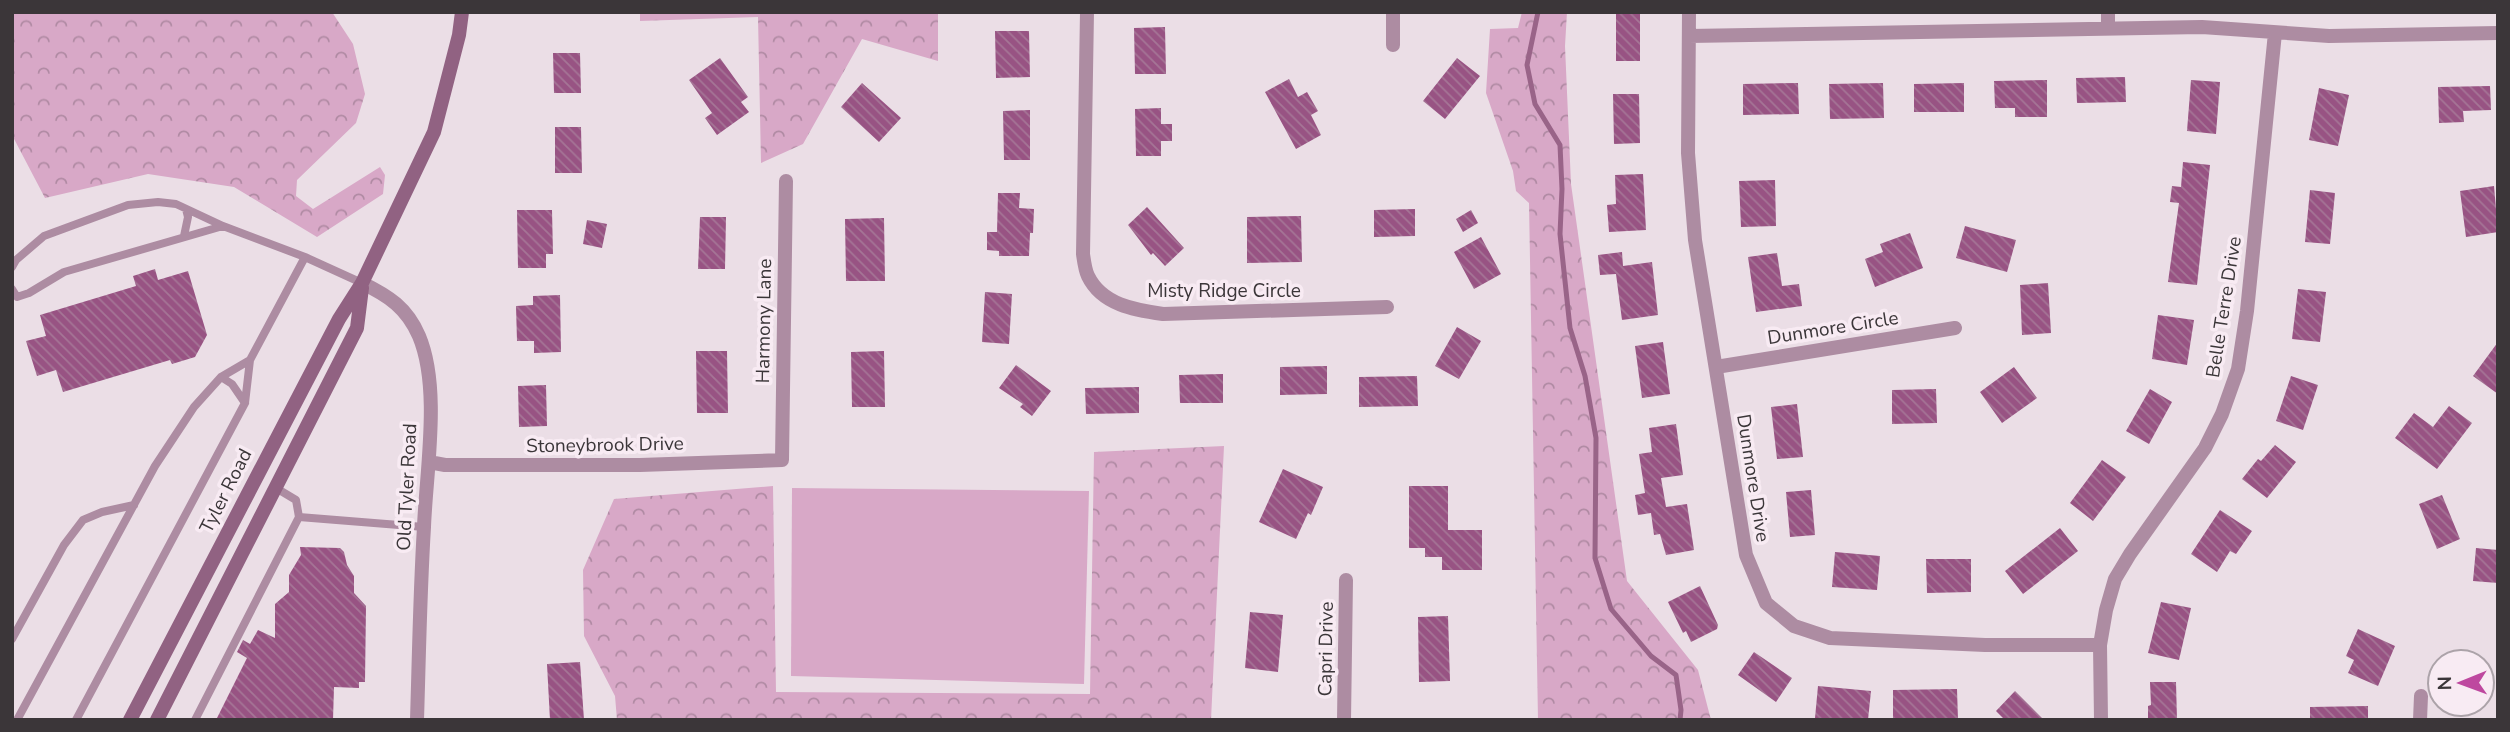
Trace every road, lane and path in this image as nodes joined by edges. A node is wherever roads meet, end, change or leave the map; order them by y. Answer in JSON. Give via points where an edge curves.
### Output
{"nodes":[{"id":1,"x":462,"y":12,"type":"edge"},
{"id":2,"x":1087,"y":12,"type":"edge"},
{"id":3,"x":1393,"y":12,"type":"edge"},
{"id":4,"x":1689,"y":12,"type":"edge"},
{"id":5,"x":2108,"y":12,"type":"edge"},
{"id":6,"x":2108,"y":28,"type":"junction"},
{"id":7,"x":2275,"y":33,"type":"junction"},
{"id":8,"x":2498,"y":33,"type":"edge"},
{"id":9,"x":1689,"y":36,"type":"junction"},
{"id":10,"x":1393,"y":45,"type":"dead end"},
{"id":11,"x":786,"y":181,"type":"dead end"},
{"id":12,"x":186,"y":209,"type":"junction"},
{"id":13,"x":223,"y":226,"type":"junction"},
{"id":14,"x":184,"y":236,"type":"junction"},
{"id":15,"x":305,"y":257,"type":"junction"},
{"id":16,"x":14,"y":263,"type":"edge"},
{"id":17,"x":12,"y":273,"type":"edge"},
{"id":18,"x":362,"y":283,"type":"junction"},
{"id":19,"x":12,"y":289,"type":"edge"},
{"id":20,"x":1387,"y":307,"type":"dead end"},
{"id":21,"x":1955,"y":328,"type":"dead end"},
{"id":22,"x":250,"y":360,"type":"junction"},
{"id":23,"x":1716,"y":367,"type":"junction"},
{"id":24,"x":221,"y":377,"type":"junction"},
{"id":25,"x":245,"y":403,"type":"junction"},
{"id":26,"x":782,"y":460,"type":"joint"},
{"id":27,"x":429,"y":462,"type":"junction"},
{"id":28,"x":276,"y":488,"type":"junction"},
{"id":29,"x":134,"y":505,"type":"junction"},
{"id":30,"x":299,"y":517,"type":"junction"},
{"id":31,"x":424,"y":527,"type":"junction"},
{"id":32,"x":1346,"y":580,"type":"dead end"},
{"id":33,"x":12,"y":639,"type":"edge"},
{"id":34,"x":2100,"y":645,"type":"junction"},
{"id":35,"x":2421,"y":696,"type":"dead end"},
{"id":36,"x":17,"y":720,"type":"edge"},
{"id":37,"x":76,"y":720,"type":"edge"},
{"id":38,"x":130,"y":720,"type":"edge"},
{"id":39,"x":157,"y":720,"type":"edge"},
{"id":40,"x":195,"y":720,"type":"edge"},
{"id":41,"x":417,"y":720,"type":"edge"},
{"id":42,"x":1343,"y":720,"type":"edge"},
{"id":43,"x":2101,"y":720,"type":"edge"},
{"id":44,"x":2420,"y":720,"type":"edge"}],
"edges":[{"from":1,"to":18,"type":"street","name":"Tyler Road","via":[[434,132]]},
{"from":2,"to":20,"type":"street","name":"Misty Ridge Circle","via":[[1083,254],[1087,275],[1100,291],[1115,303],[1163,314]]},
{"from":3,"to":10,"type":"street"},
{"from":4,"to":9,"type":"street","name":"Dunmore Drive"},
{"from":5,"to":6,"type":"street"},
{"from":6,"to":7,"type":"street","via":[[2202,27]]},
{"from":6,"to":9,"type":"street"},
{"from":7,"to":8,"type":"street"},
{"from":7,"to":34,"type":"street","name":"Belle Terre Drive","via":[[2238,369],[2205,448],[2115,579]]},
{"from":9,"to":23,"type":"street","name":"Dunmore Drive","via":[[1688,153],[1695,240]]},
{"from":11,"to":26,"type":"street","name":"Harmony Lane"},
{"from":12,"to":13,"type":"lane"},
{"from":12,"to":14,"type":"lane"},
{"from":12,"to":16,"type":"lane","via":[[158,202],[128,205],[44,236]]},
{"from":13,"to":14,"type":"lane"},
{"from":13,"to":15,"type":"lane"},
{"from":14,"to":19,"type":"lane","via":[[64,272],[17,297]]},
{"from":15,"to":18,"type":"lane"},
{"from":15,"to":22,"type":"lane"},
{"from":16,"to":17,"type":"lane"},
{"from":18,"to":27,"type":"street","name":"Old Tyler Road","via":[[390,297],[420,338],[430,394]]},
{"from":18,"to":28,"type":"street","name":"Tyler Road","via":[[357,328]]},
{"from":18,"to":38,"type":"street","name":"Tyler Road","via":[[319,355]]},
{"from":21,"to":23,"type":"street","name":"Dunmore Circle"},
{"from":22,"to":24,"type":"lane"},
{"from":22,"to":25,"type":"lane"},
{"from":23,"to":34,"type":"street","name":"Dunmore Drive","via":[[1746,555],[1766,603],[1794,626],[1830,638]]},
{"from":24,"to":25,"type":"lane"},
{"from":24,"to":29,"type":"lane","via":[[194,407]]},
{"from":25,"to":37,"type":"lane"},
{"from":26,"to":27,"type":"street","name":"Stoneybrook Drive","via":[[640,465]]},
{"from":27,"to":31,"type":"street","name":"Old Tyler Road"},
{"from":28,"to":30,"type":"lane","via":[[296,500]]},
{"from":28,"to":39,"type":"street","name":"Tyler Road"},
{"from":29,"to":33,"type":"lane","via":[[83,520],[64,545]]},
{"from":29,"to":36,"type":"lane"},
{"from":30,"to":31,"type":"lane"},
{"from":30,"to":40,"type":"lane"},
{"from":31,"to":41,"type":"street","name":"Old Tyler Road"},
{"from":32,"to":42,"type":"street","name":"Capri Drive"},
{"from":34,"to":43,"type":"street","name":"Belle Terre Drive"},
{"from":35,"to":44,"type":"street"}]}
